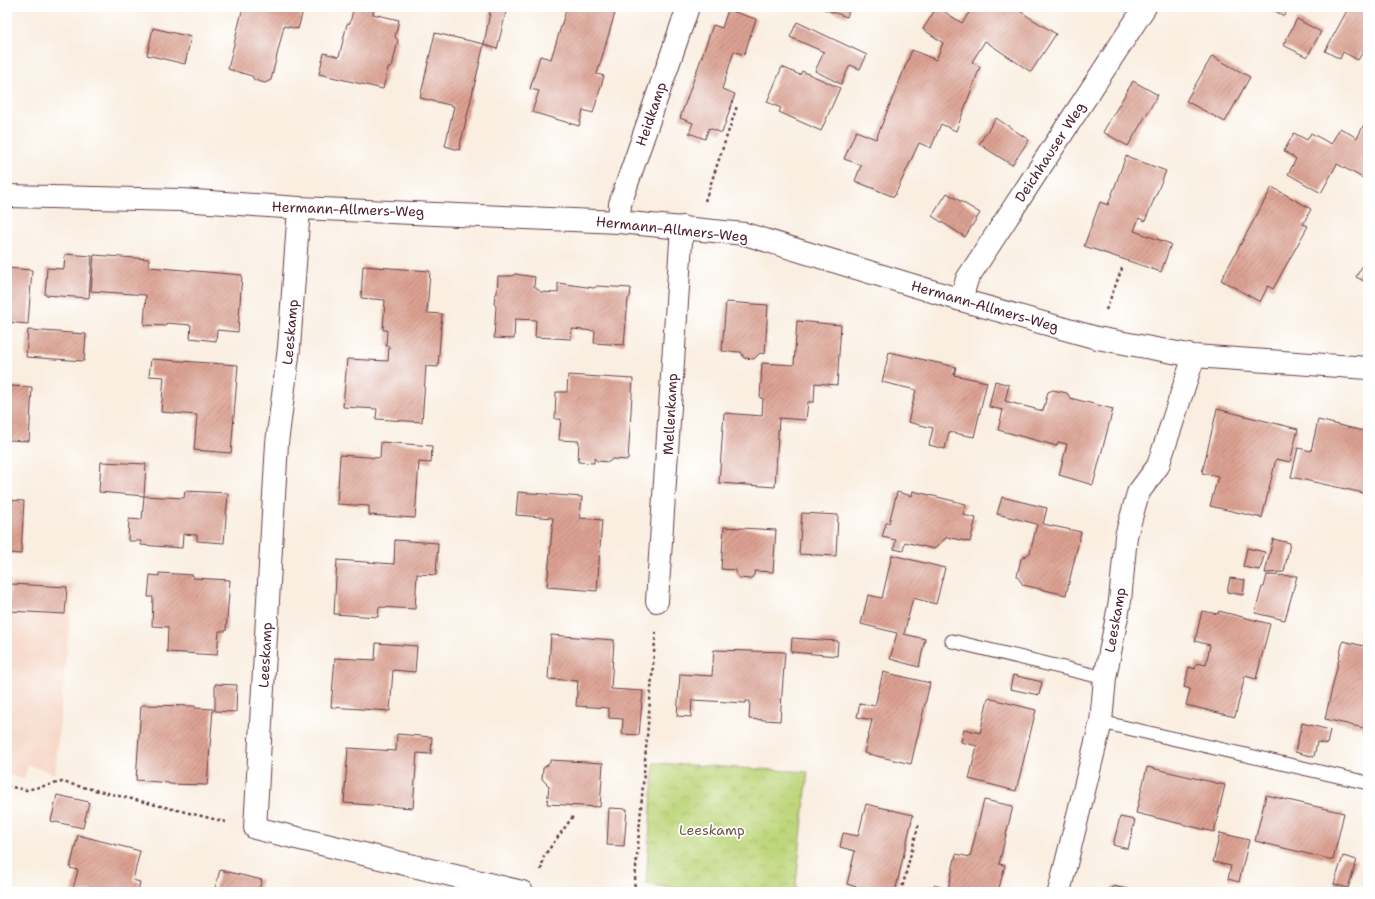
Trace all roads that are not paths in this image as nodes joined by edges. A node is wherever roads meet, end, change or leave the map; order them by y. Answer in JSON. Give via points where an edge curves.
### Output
{"nodes":[{"id":1,"x":688,"y":7,"type":"edge"},
{"id":2,"x":1145,"y":7,"type":"edge"},
{"id":3,"x":7,"y":196,"type":"edge"},
{"id":4,"x":299,"y":208,"type":"junction"},
{"id":5,"x":619,"y":222,"type":"junction"},
{"id":6,"x":691,"y":228,"type":"junction"},
{"id":7,"x":961,"y":300,"type":"junction"},
{"id":8,"x":1194,"y":356,"type":"junction"},
{"id":9,"x":1368,"y":368,"type":"edge"},
{"id":10,"x":657,"y":601,"type":"road end"},
{"id":11,"x":952,"y":641,"type":"dead end"},
{"id":12,"x":1105,"y":678,"type":"junction"},
{"id":13,"x":1101,"y":722,"type":"junction"},
{"id":14,"x":1364,"y":782,"type":"dead end"},
{"id":15,"x":522,"y":892,"type":"edge"},
{"id":16,"x":1059,"y":892,"type":"edge"}],
"edges":[{"from":1,"to":5,"type":"street","name":"Heidkamp","via":[[620,204]]},
{"from":2,"to":7,"type":"street","name":"Deichhauser Weg","via":[[967,279]]},
{"from":3,"to":4,"type":"street","name":"Hermann-Allmers-Weg","via":[[181,200]]},
{"from":4,"to":5,"type":"street","name":"Hermann-Allmers-Weg"},
{"from":4,"to":15,"type":"street","name":"Leeskamp","via":[[289,348],[277,443],[255,828]]},
{"from":5,"to":6,"type":"street","name":"Hermann-Allmers-Weg"},
{"from":6,"to":7,"type":"street","name":"Hermann-Allmers-Weg","via":[[745,234]]},
{"from":6,"to":10,"type":"street","name":"Mellenkamp"},
{"from":7,"to":8,"type":"street","name":"Hermann-Allmers-Weg","via":[[1097,338]]},
{"from":8,"to":9,"type":"street","name":"Hermann-Allmers-Weg"},
{"from":8,"to":12,"type":"street","name":"Leeskamp","via":[[1158,466],[1138,493],[1132,514],[1126,536],[1120,601]]},
{"from":11,"to":12,"type":"lane"},
{"from":12,"to":13,"type":"street","name":"Leeskamp"},
{"from":13,"to":14,"type":"lane"},
{"from":13,"to":16,"type":"street","name":"Leeskamp"}]}
